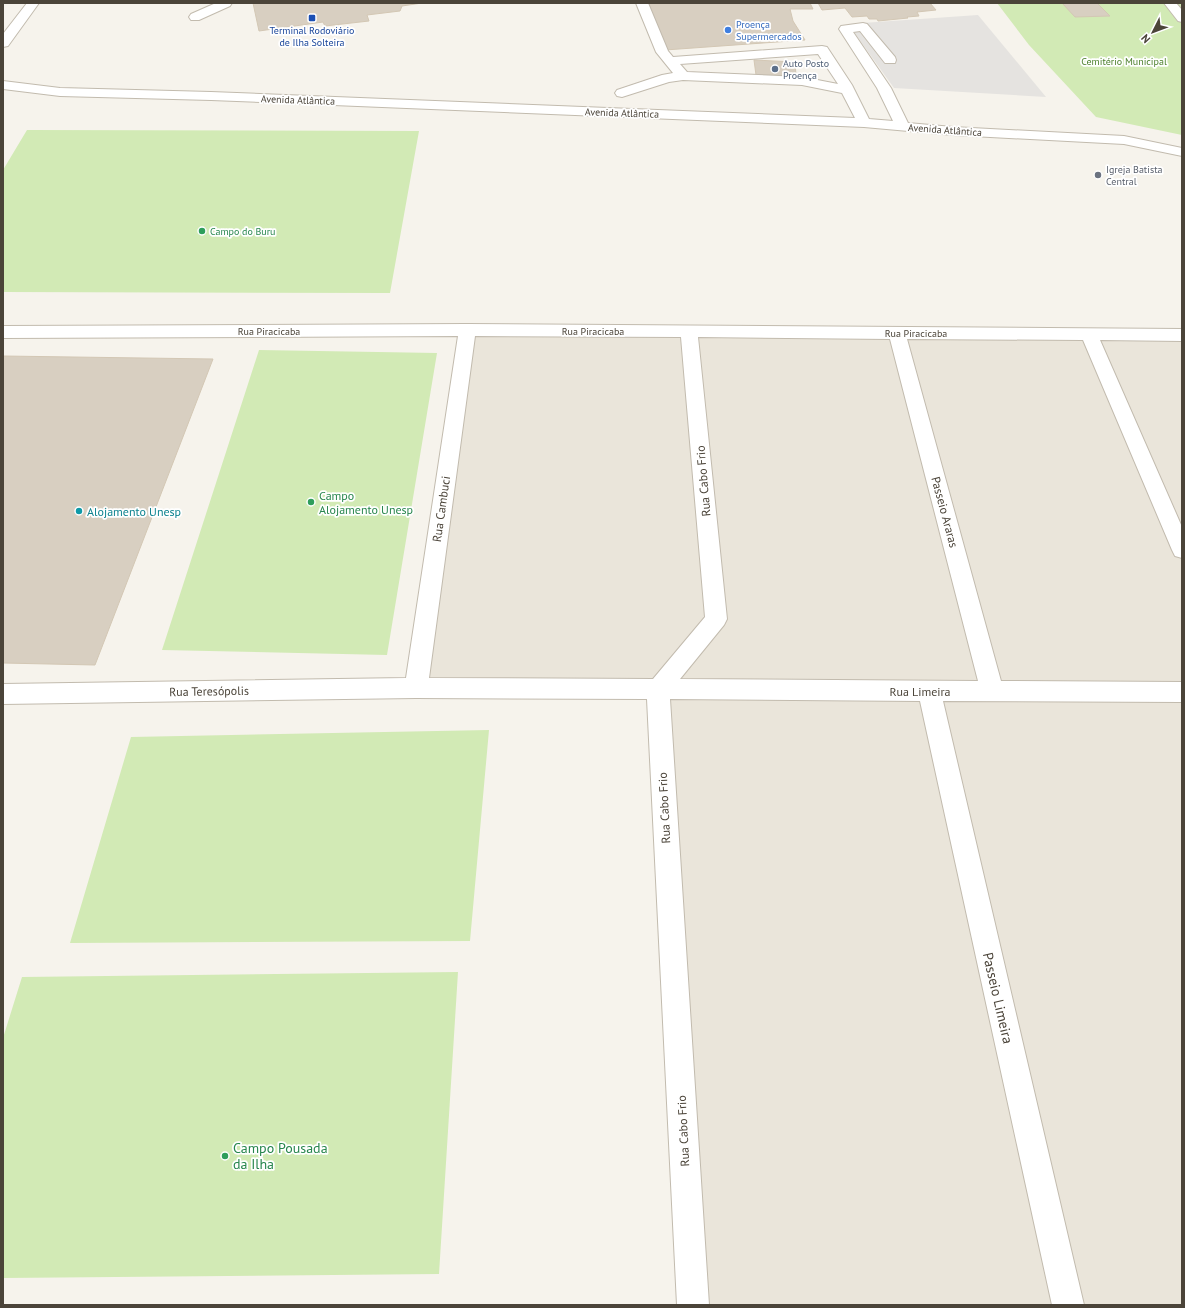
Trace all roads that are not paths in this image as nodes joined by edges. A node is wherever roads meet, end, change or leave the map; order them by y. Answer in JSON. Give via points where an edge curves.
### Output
{"nodes":[{"id":1,"x":33,"y":3,"type":"edge"},
{"id":2,"x":226,"y":3,"type":"edge"},
{"id":3,"x":642,"y":3,"type":"edge"},
{"id":4,"x":1170,"y":3,"type":"edge"},
{"id":5,"x":195,"y":17,"type":"dead end"},
{"id":6,"x":1182,"y":18,"type":"edge"},
{"id":7,"x":3,"y":43,"type":"edge"},
{"id":8,"x":890,"y":60,"type":"dead end"},
{"id":9,"x":671,"y":61,"type":"junction"},
{"id":10,"x":682,"y":76,"type":"junction"},
{"id":11,"x":3,"y":85,"type":"edge"},
{"id":12,"x":847,"y":90,"type":"junction"},
{"id":13,"x":60,"y":92,"type":"junction"},
{"id":14,"x":622,"y":93,"type":"dead end"},
{"id":15,"x":3,"y":96,"type":"edge"},
{"id":16,"x":864,"y":123,"type":"junction"},
{"id":17,"x":902,"y":127,"type":"junction"},
{"id":18,"x":1182,"y":152,"type":"edge"},
{"id":19,"x":466,"y":330,"type":"junction"},
{"id":20,"x":3,"y":332,"type":"edge"},
{"id":21,"x":689,"y":332,"type":"junction"},
{"id":22,"x":898,"y":333,"type":"junction"},
{"id":23,"x":1088,"y":334,"type":"junction"},
{"id":24,"x":1182,"y":335,"type":"edge"},
{"id":25,"x":1182,"y":550,"type":"edge"},
{"id":26,"x":416,"y":688,"type":"junction"},
{"id":27,"x":658,"y":690,"type":"junction"},
{"id":28,"x":929,"y":691,"type":"junction"},
{"id":29,"x":992,"y":691,"type":"junction"},
{"id":30,"x":1182,"y":692,"type":"edge"},
{"id":31,"x":3,"y":694,"type":"edge"},
{"id":32,"x":692,"y":1305,"type":"edge"},
{"id":33,"x":1068,"y":1305,"type":"edge"}],
"edges":[{"from":1,"to":7,"type":"street"},
{"from":2,"to":5,"type":"street"},
{"from":3,"to":9,"type":"street","via":[[662,52]]},
{"from":4,"to":6,"type":"street"},
{"from":8,"to":17,"type":"street","via":[[864,27],[845,29],[884,88]]},
{"from":9,"to":10,"type":"street"},
{"from":9,"to":12,"type":"street","via":[[822,50]]},
{"from":10,"to":12,"type":"street","via":[[802,81]]},
{"from":10,"to":14,"type":"street","via":[[667,78]]},
{"from":11,"to":13,"type":"street","name":"Avenida Atlântica"},
{"from":12,"to":16,"type":"street"},
{"from":13,"to":15,"type":"street","name":"Avenida Atlântica"},
{"from":13,"to":16,"type":"street","name":"Avenida Atlântica"},
{"from":16,"to":17,"type":"street","name":"Avenida Atlântica"},
{"from":17,"to":18,"type":"street","name":"Avenida Atlântica","via":[[1124,140]]},
{"from":19,"to":20,"type":"street","name":"Rua Piracicaba"},
{"from":19,"to":21,"type":"street","name":"Rua Piracicaba"},
{"from":19,"to":26,"type":"street","name":"Rua Cambuci"},
{"from":21,"to":22,"type":"street","name":"Rua Piracicaba"},
{"from":21,"to":27,"type":"street","name":"Rua Cabo Frio","via":[[716,619]]},
{"from":22,"to":23,"type":"street","name":"Rua Piracicaba"},
{"from":22,"to":29,"type":"street","name":"Passeio Araras"},
{"from":23,"to":24,"type":"street","name":"Rua Piracicaba"},
{"from":23,"to":25,"type":"street"},
{"from":26,"to":27,"type":"street","name":"Rua Teresópolis"},
{"from":26,"to":31,"type":"street","name":"Rua Teresópolis"},
{"from":27,"to":28,"type":"street","name":"Rua Limeira"},
{"from":27,"to":32,"type":"street","name":"Rua Cabo Frio"},
{"from":28,"to":29,"type":"street","name":"Rua Limeira"},
{"from":28,"to":33,"type":"street","name":"Passeio Limeira"},
{"from":29,"to":30,"type":"street","name":"Rua Limeira"}]}
